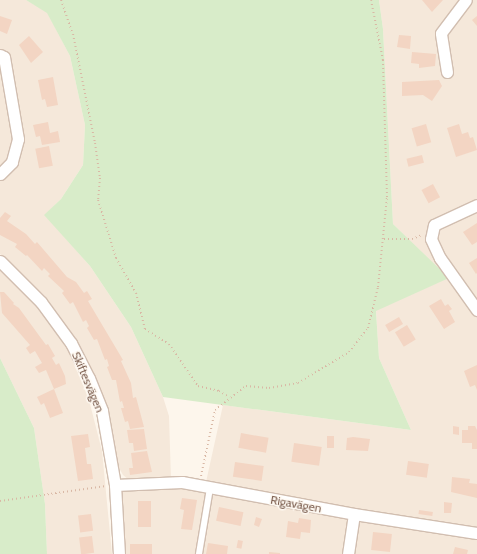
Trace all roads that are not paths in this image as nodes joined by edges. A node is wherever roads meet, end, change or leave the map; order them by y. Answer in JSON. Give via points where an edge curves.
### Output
{"nodes":[{"id":1,"x":466,"y":0,"type":"edge"},
{"id":2,"x":0,"y":55,"type":"edge"},
{"id":3,"x":447,"y":72,"type":"dead end"},
{"id":4,"x":0,"y":174,"type":"edge"},
{"id":5,"x":477,"y":205,"type":"edge"},
{"id":6,"x":0,"y":261,"type":"edge"},
{"id":7,"x":477,"y":310,"type":"edge"},
{"id":8,"x":115,"y":485,"type":"junction"},
{"id":9,"x":204,"y":487,"type":"junction"},
{"id":10,"x":354,"y":514,"type":"junction"},
{"id":11,"x":477,"y":533,"type":"edge"},
{"id":12,"x":119,"y":554,"type":"edge"},
{"id":13,"x":199,"y":554,"type":"edge"},
{"id":14,"x":348,"y":554,"type":"edge"}],
"edges":[{"from":1,"to":3,"type":"street","via":[[441,33]]},
{"from":2,"to":4,"type":"street","via":[[4,57],[18,139],[12,162]]},
{"from":5,"to":7,"type":"street","via":[[434,225],[432,235],[440,258]]},
{"from":6,"to":8,"type":"street","name":"Skiftesvägen","via":[[41,302],[71,342],[102,411]]},
{"from":8,"to":9,"type":"street","name":"Rigavägen","via":[[182,482]]},
{"from":8,"to":12,"type":"street","name":"Skiftesvägen"},
{"from":9,"to":10,"type":"street","name":"Rigavägen"},
{"from":9,"to":13,"type":"lane"},
{"from":10,"to":11,"type":"street","name":"Rigavägen"},
{"from":10,"to":14,"type":"street"}]}
